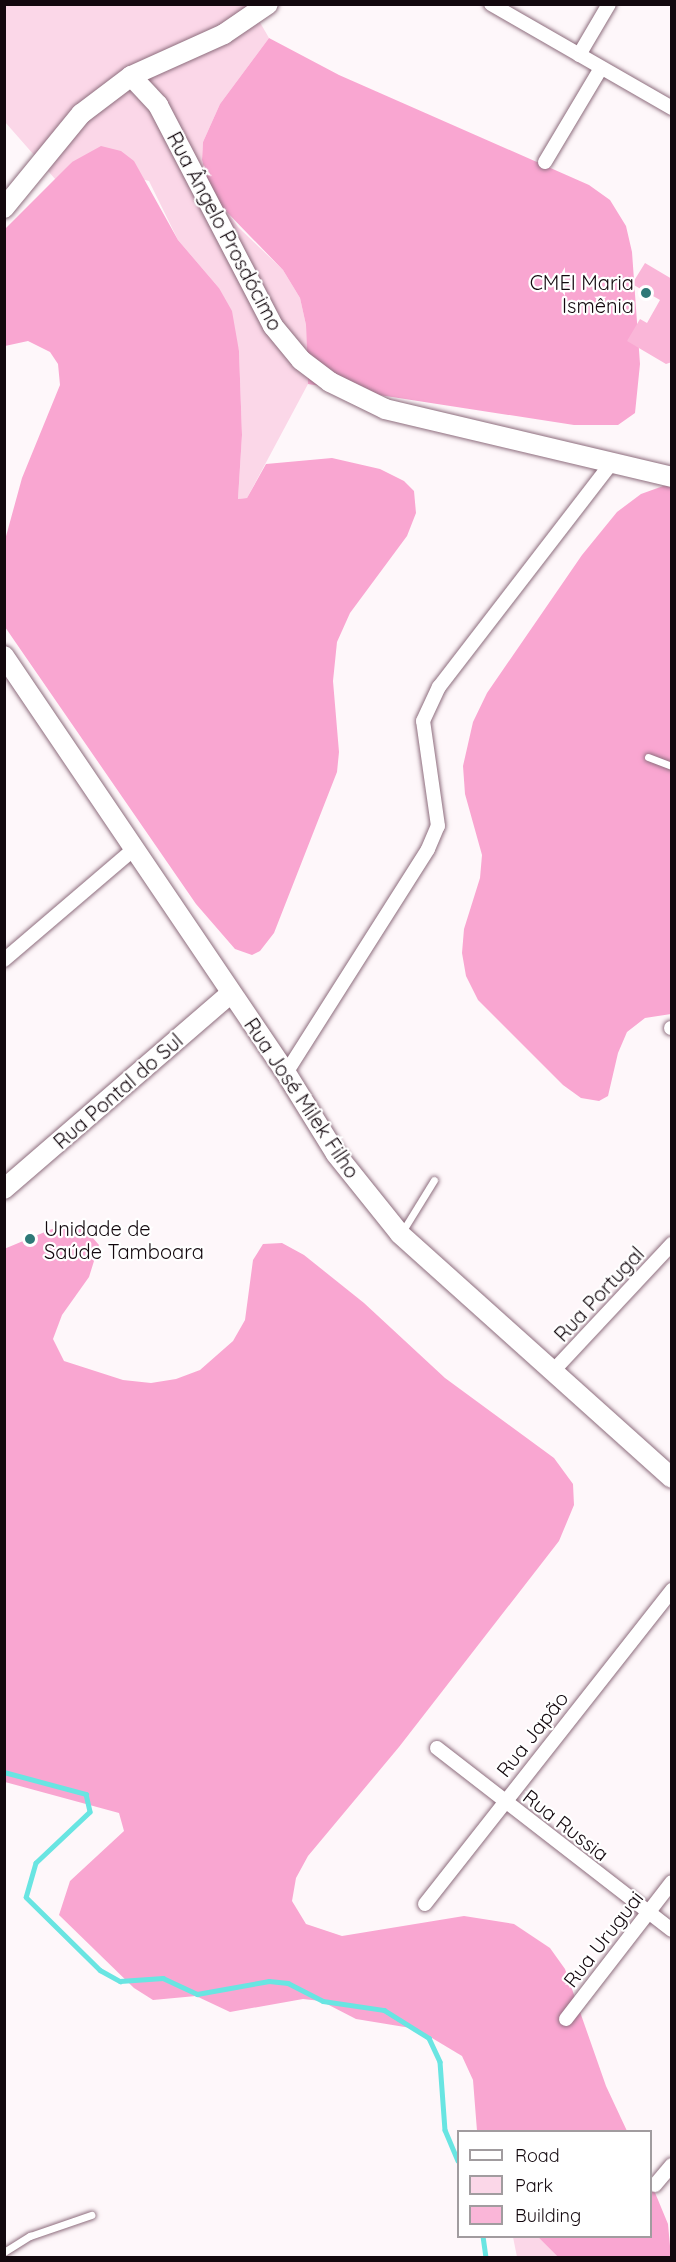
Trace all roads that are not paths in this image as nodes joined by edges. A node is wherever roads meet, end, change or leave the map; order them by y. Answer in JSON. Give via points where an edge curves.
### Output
{"nodes":[{"id":1,"x":268,"y":4,"type":"edge"},
{"id":2,"x":491,"y":4,"type":"edge"},
{"id":3,"x":609,"y":4,"type":"edge"},
{"id":4,"x":579,"y":55,"type":"junction"},
{"id":5,"x":601,"y":68,"type":"junction"},
{"id":6,"x":131,"y":76,"type":"junction"},
{"id":7,"x":672,"y":108,"type":"edge"},
{"id":8,"x":545,"y":162,"type":"dead end"},
{"id":9,"x":4,"y":208,"type":"edge"},
{"id":10,"x":610,"y":465,"type":"junction"},
{"id":11,"x":672,"y":477,"type":"edge"},
{"id":12,"x":4,"y":656,"type":"edge"},
{"id":13,"x":648,"y":757,"type":"dead end"},
{"id":14,"x":672,"y":766,"type":"edge"},
{"id":15,"x":134,"y":849,"type":"junction"},
{"id":16,"x":4,"y":960,"type":"edge"},
{"id":17,"x":231,"y":993,"type":"junction"},
{"id":18,"x":286,"y":1073,"type":"junction"},
{"id":19,"x":434,"y":1180,"type":"dead end"},
{"id":20,"x":4,"y":1189,"type":"edge"},
{"id":21,"x":400,"y":1234,"type":"junction"},
{"id":22,"x":672,"y":1244,"type":"edge"},
{"id":23,"x":554,"y":1370,"type":"junction"},
{"id":24,"x":672,"y":1478,"type":"edge"},
{"id":25,"x":672,"y":1590,"type":"edge"},
{"id":26,"x":437,"y":1748,"type":"dead end"},
{"id":27,"x":504,"y":1801,"type":"junction"},
{"id":28,"x":672,"y":1882,"type":"edge"},
{"id":29,"x":425,"y":1904,"type":"dead end"},
{"id":30,"x":648,"y":1913,"type":"junction"},
{"id":31,"x":672,"y":1930,"type":"edge"},
{"id":32,"x":566,"y":2019,"type":"dead end"},
{"id":33,"x":672,"y":2165,"type":"edge"},
{"id":34,"x":655,"y":2185,"type":"dead end"},
{"id":35,"x":92,"y":2215,"type":"dead end"},
{"id":36,"x":4,"y":2252,"type":"edge"}],
"edges":[{"from":1,"to":6,"type":"main road","via":[[224,34]]},
{"from":2,"to":4,"type":"street"},
{"from":3,"to":4,"type":"street"},
{"from":4,"to":5,"type":"street"},
{"from":5,"to":7,"type":"street"},
{"from":5,"to":8,"type":"street"},
{"from":6,"to":9,"type":"main road","via":[[81,114]]},
{"from":6,"to":10,"type":"main road","name":"Rua Ângelo Prosdócimo","via":[[158,105],[273,326],[302,360],[330,382],[385,409]]},
{"from":10,"to":11,"type":"main road","name":"Rua Ângelo Prosdócimo"},
{"from":10,"to":18,"type":"street","via":[[439,687],[423,721],[438,826],[428,849]]},
{"from":12,"to":15,"type":"main road","name":"Rua José Milek Filho"},
{"from":13,"to":14,"type":"lane"},
{"from":15,"to":16,"type":"street"},
{"from":15,"to":17,"type":"main road","name":"Rua José Milek Filho"},
{"from":17,"to":18,"type":"main road","name":"Rua José Milek Filho"},
{"from":17,"to":20,"type":"main road","name":"Rua Pontal do Sul"},
{"from":18,"to":21,"type":"main road","name":"Rua José Milek Filho","via":[[336,1154]]},
{"from":19,"to":21,"type":"lane"},
{"from":21,"to":23,"type":"main road","name":"Rua José Milek Filho"},
{"from":22,"to":23,"type":"street","name":"Rua Portugal"},
{"from":23,"to":24,"type":"main road","name":"Rua José Milek Filho"},
{"from":25,"to":27,"type":"street","name":"Rua Japão"},
{"from":26,"to":27,"type":"street","name":"Rua Russia"},
{"from":27,"to":29,"type":"street","name":"Rua Japão"},
{"from":27,"to":30,"type":"street","name":"Rua Russia"},
{"from":28,"to":30,"type":"street","name":"Rua Uruguai"},
{"from":30,"to":31,"type":"street","name":"Rua Russia"},
{"from":30,"to":32,"type":"street","name":"Rua Uruguai"},
{"from":33,"to":34,"type":"street"},
{"from":35,"to":36,"type":"lane","via":[[30,2236]]}]}
